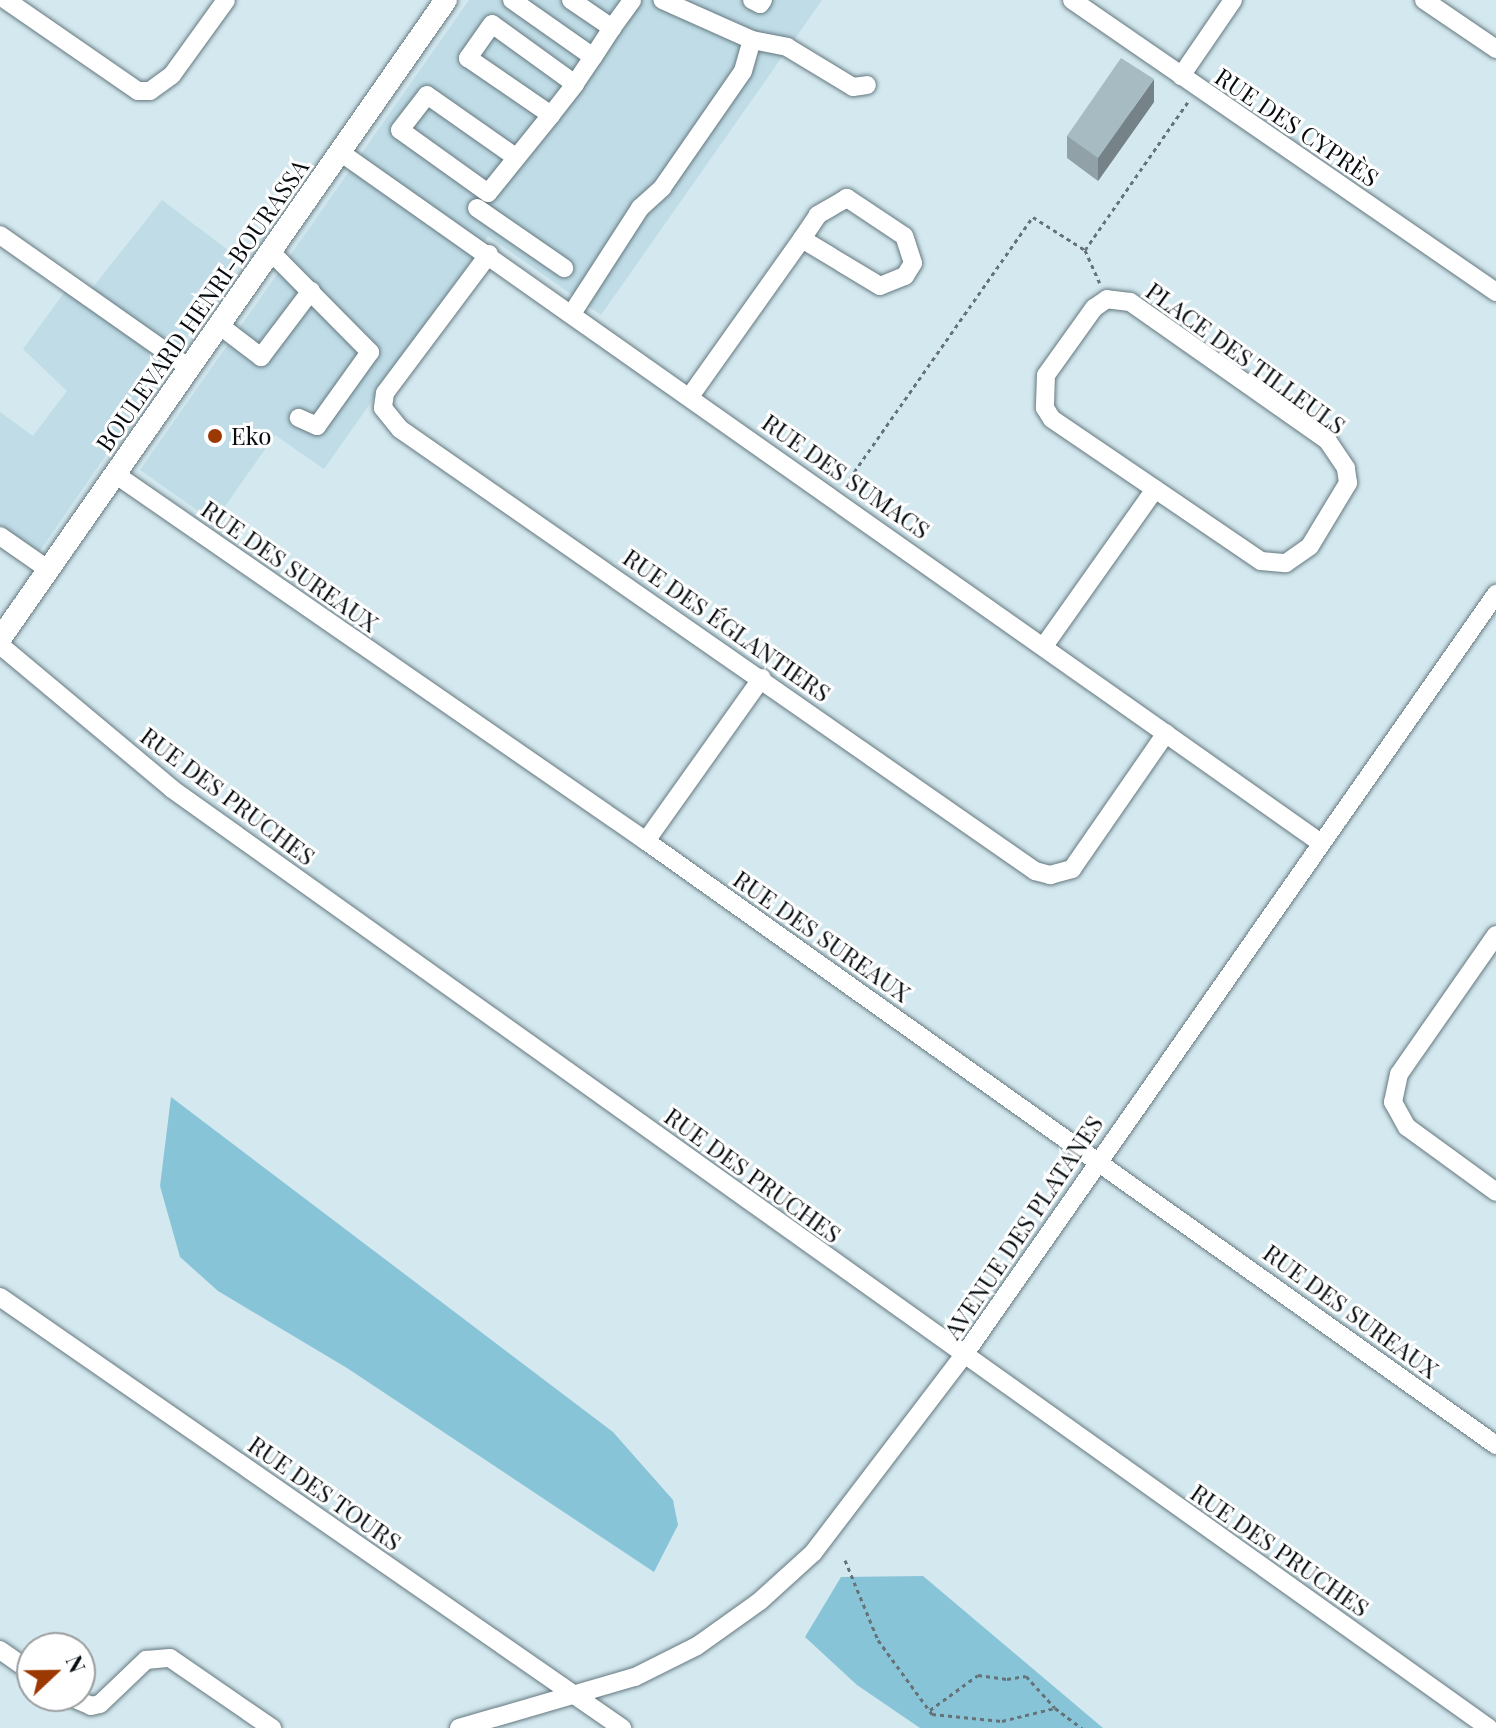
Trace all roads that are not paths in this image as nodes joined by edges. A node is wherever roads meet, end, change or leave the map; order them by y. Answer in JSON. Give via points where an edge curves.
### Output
{"nodes":[{"id":1,"x":226,"y":0,"type":"edge"},
{"id":2,"x":446,"y":0,"type":"edge"},
{"id":3,"x":512,"y":0,"type":"edge"},
{"id":4,"x":571,"y":0,"type":"edge"},
{"id":5,"x":632,"y":0,"type":"edge"},
{"id":6,"x":662,"y":0,"type":"edge"},
{"id":7,"x":752,"y":0,"type":"edge"},
{"id":8,"x":763,"y":0,"type":"edge"},
{"id":9,"x":1072,"y":0,"type":"edge"},
{"id":10,"x":1233,"y":0,"type":"edge"},
{"id":11,"x":1424,"y":0,"type":"edge"},
{"id":12,"x":8,"y":1,"type":"edge"},
{"id":13,"x":612,"y":28,"type":"junction"},
{"id":14,"x":752,"y":40,"type":"junction"},
{"id":15,"x":1496,"y":49,"type":"edge"},
{"id":16,"x":593,"y":57,"type":"junction"},
{"id":17,"x":1181,"y":76,"type":"junction"},
{"id":18,"x":575,"y":84,"type":"junction"},
{"id":19,"x":867,"y":85,"type":"dead end"},
{"id":20,"x":551,"y":115,"type":"junction"},
{"id":21,"x":340,"y":152,"type":"junction"},
{"id":22,"x":514,"y":156,"type":"junction"},
{"id":23,"x":482,"y":200,"type":"junction"},
{"id":24,"x":460,"y":233,"type":"junction"},
{"id":25,"x":0,"y":235,"type":"edge"},
{"id":26,"x":802,"y":239,"type":"junction"},
{"id":27,"x":271,"y":252,"type":"junction"},
{"id":28,"x":489,"y":254,"type":"junction"},
{"id":29,"x":564,"y":268,"type":"dead end"},
{"id":30,"x":311,"y":291,"type":"junction"},
{"id":31,"x":1496,"y":292,"type":"edge"},
{"id":32,"x":573,"y":312,"type":"junction"},
{"id":33,"x":219,"y":325,"type":"junction"},
{"id":34,"x":189,"y":368,"type":"junction"},
{"id":35,"x":691,"y":395,"type":"junction"},
{"id":36,"x":299,"y":418,"type":"dead end"},
{"id":37,"x":115,"y":474,"type":"junction"},
{"id":38,"x":1155,"y":489,"type":"junction"},
{"id":39,"x":0,"y":536,"type":"edge"},
{"id":40,"x":49,"y":570,"type":"junction"},
{"id":41,"x":1495,"y":597,"type":"edge"},
{"id":42,"x":0,"y":642,"type":"edge"},
{"id":43,"x":1044,"y":646,"type":"junction"},
{"id":44,"x":762,"y":678,"type":"junction"},
{"id":45,"x":1166,"y":733,"type":"junction"},
{"id":46,"x":646,"y":841,"type":"junction"},
{"id":47,"x":1321,"y":843,"type":"junction"},
{"id":48,"x":1496,"y":935,"type":"edge"},
{"id":49,"x":1097,"y":1160,"type":"junction"},
{"id":50,"x":1496,"y":1192,"type":"edge"},
{"id":51,"x":0,"y":1297,"type":"edge"},
{"id":52,"x":964,"y":1355,"type":"junction"},
{"id":53,"x":1496,"y":1445,"type":"edge"},
{"id":54,"x":577,"y":1698,"type":"junction"},
{"id":55,"x":96,"y":1703,"type":"edge"},
{"id":56,"x":272,"y":1728,"type":"edge"},
{"id":57,"x":459,"y":1728,"type":"edge"},
{"id":58,"x":622,"y":1728,"type":"edge"},
{"id":59,"x":1489,"y":1728,"type":"edge"}],
"edges":[{"from":1,"to":12,"type":"street","via":[[172,75],[150,91],[138,91]]},
{"from":2,"to":21,"type":"main road","name":"BOULEVARD HENRI-BOURASSA"},
{"from":3,"to":16,"type":"street"},
{"from":4,"to":13,"type":"street"},
{"from":5,"to":13,"type":"street"},
{"from":6,"to":14,"type":"street"},
{"from":7,"to":8,"type":"street"},
{"from":9,"to":17,"type":"street","name":"RUE DES CYPRÈS"},
{"from":10,"to":17,"type":"street"},
{"from":11,"to":15,"type":"street"},
{"from":13,"to":16,"type":"street"},
{"from":14,"to":19,"type":"street","via":[[787,47],[853,87]]},
{"from":14,"to":32,"type":"street","via":[[743,71],[662,188],[640,208]]},
{"from":16,"to":18,"type":"street"},
{"from":17,"to":31,"type":"street","name":"RUE DES CYPRÈS"},
{"from":18,"to":20,"type":"street"},
{"from":18,"to":20,"type":"street","via":[[492,24],[468,58]]},
{"from":20,"to":22,"type":"street"},
{"from":21,"to":24,"type":"street","name":"RUE DES SUMACS"},
{"from":21,"to":27,"type":"main road","name":"BOULEVARD HENRI-BOURASSA"},
{"from":22,"to":23,"type":"street"},
{"from":22,"to":23,"type":"street","via":[[427,95],[400,130]]},
{"from":23,"to":24,"type":"street"},
{"from":23,"to":29,"type":"street"},
{"from":24,"to":28,"type":"street","name":"RUE DES SUMACS"},
{"from":25,"to":34,"type":"street"},
{"from":26,"to":26,"type":"street","via":[[880,286],[905,276],[913,263],[904,236],[847,198],[818,215]]},
{"from":26,"to":35,"type":"street"},
{"from":27,"to":30,"type":"street"},
{"from":27,"to":33,"type":"main road","name":"BOULEVARD HENRI-BOURASSA"},
{"from":28,"to":32,"type":"street","name":"RUE DES SUMACS"},
{"from":28,"to":44,"type":"street","name":"RUE DES ÉGLANTIERS","via":[[392,381],[383,408],[391,420]]},
{"from":30,"to":33,"type":"street","via":[[261,357]]},
{"from":30,"to":36,"type":"street","via":[[370,352],[317,426]]},
{"from":32,"to":35,"type":"street","name":"RUE DES SUMACS"},
{"from":33,"to":34,"type":"main road","name":"BOULEVARD HENRI-BOURASSA"},
{"from":34,"to":37,"type":"main road","name":"BOULEVARD HENRI-BOURASSA"},
{"from":35,"to":43,"type":"street","name":"RUE DES SUMACS"},
{"from":37,"to":40,"type":"main road","name":"BOULEVARD HENRI-BOURASSA"},
{"from":37,"to":46,"type":"street","name":"RUE DES SUREAUX"},
{"from":38,"to":38,"type":"street","name":"PLACE DES TILLEULS","via":[[1261,561],[1286,563],[1310,546],[1344,498],[1348,483],[1346,468],[1328,441],[1130,302],[1107,299],[1094,308],[1046,375],[1045,408],[1052,419]]},
{"from":38,"to":43,"type":"street"},
{"from":39,"to":40,"type":"street"},
{"from":40,"to":42,"type":"main road","name":"BOULEVARD HENRI-BOURASSA"},
{"from":41,"to":47,"type":"street","name":"AVENUE DES PLATANES"},
{"from":42,"to":52,"type":"street","name":"RUE DES PRUCHES","via":[[172,789]]},
{"from":43,"to":45,"type":"street","name":"RUE DES SUMACS"},
{"from":44,"to":45,"type":"street","name":"RUE DES ÉGLANTIERS","via":[[1035,871],[1050,875],[1063,874],[1079,861]]},
{"from":44,"to":46,"type":"street"},
{"from":45,"to":47,"type":"street","name":"RUE DES SUMACS"},
{"from":46,"to":49,"type":"street","name":"RUE DES SUREAUX"},
{"from":47,"to":49,"type":"street","name":"AVENUE DES PLATANES"},
{"from":48,"to":50,"type":"street","via":[[1399,1074],[1393,1102],[1407,1127]]},
{"from":49,"to":52,"type":"street","name":"AVENUE DES PLATANES"},
{"from":49,"to":53,"type":"street","name":"RUE DES SUREAUX"},
{"from":51,"to":54,"type":"street","name":"RUE DES TOURS"},
{"from":52,"to":54,"type":"street","name":"AVENUE DES PLATANES","via":[[855,1505],[760,1601],[697,1646]]},
{"from":52,"to":59,"type":"street","name":"RUE DES PRUCHES"},
{"from":54,"to":57,"type":"street","name":"AVENUE DES PLATANES"},
{"from":54,"to":58,"type":"street","name":"RUE DES TOURS"},
{"from":55,"to":56,"type":"street","via":[[157,1656],[182,1662]]}]}
